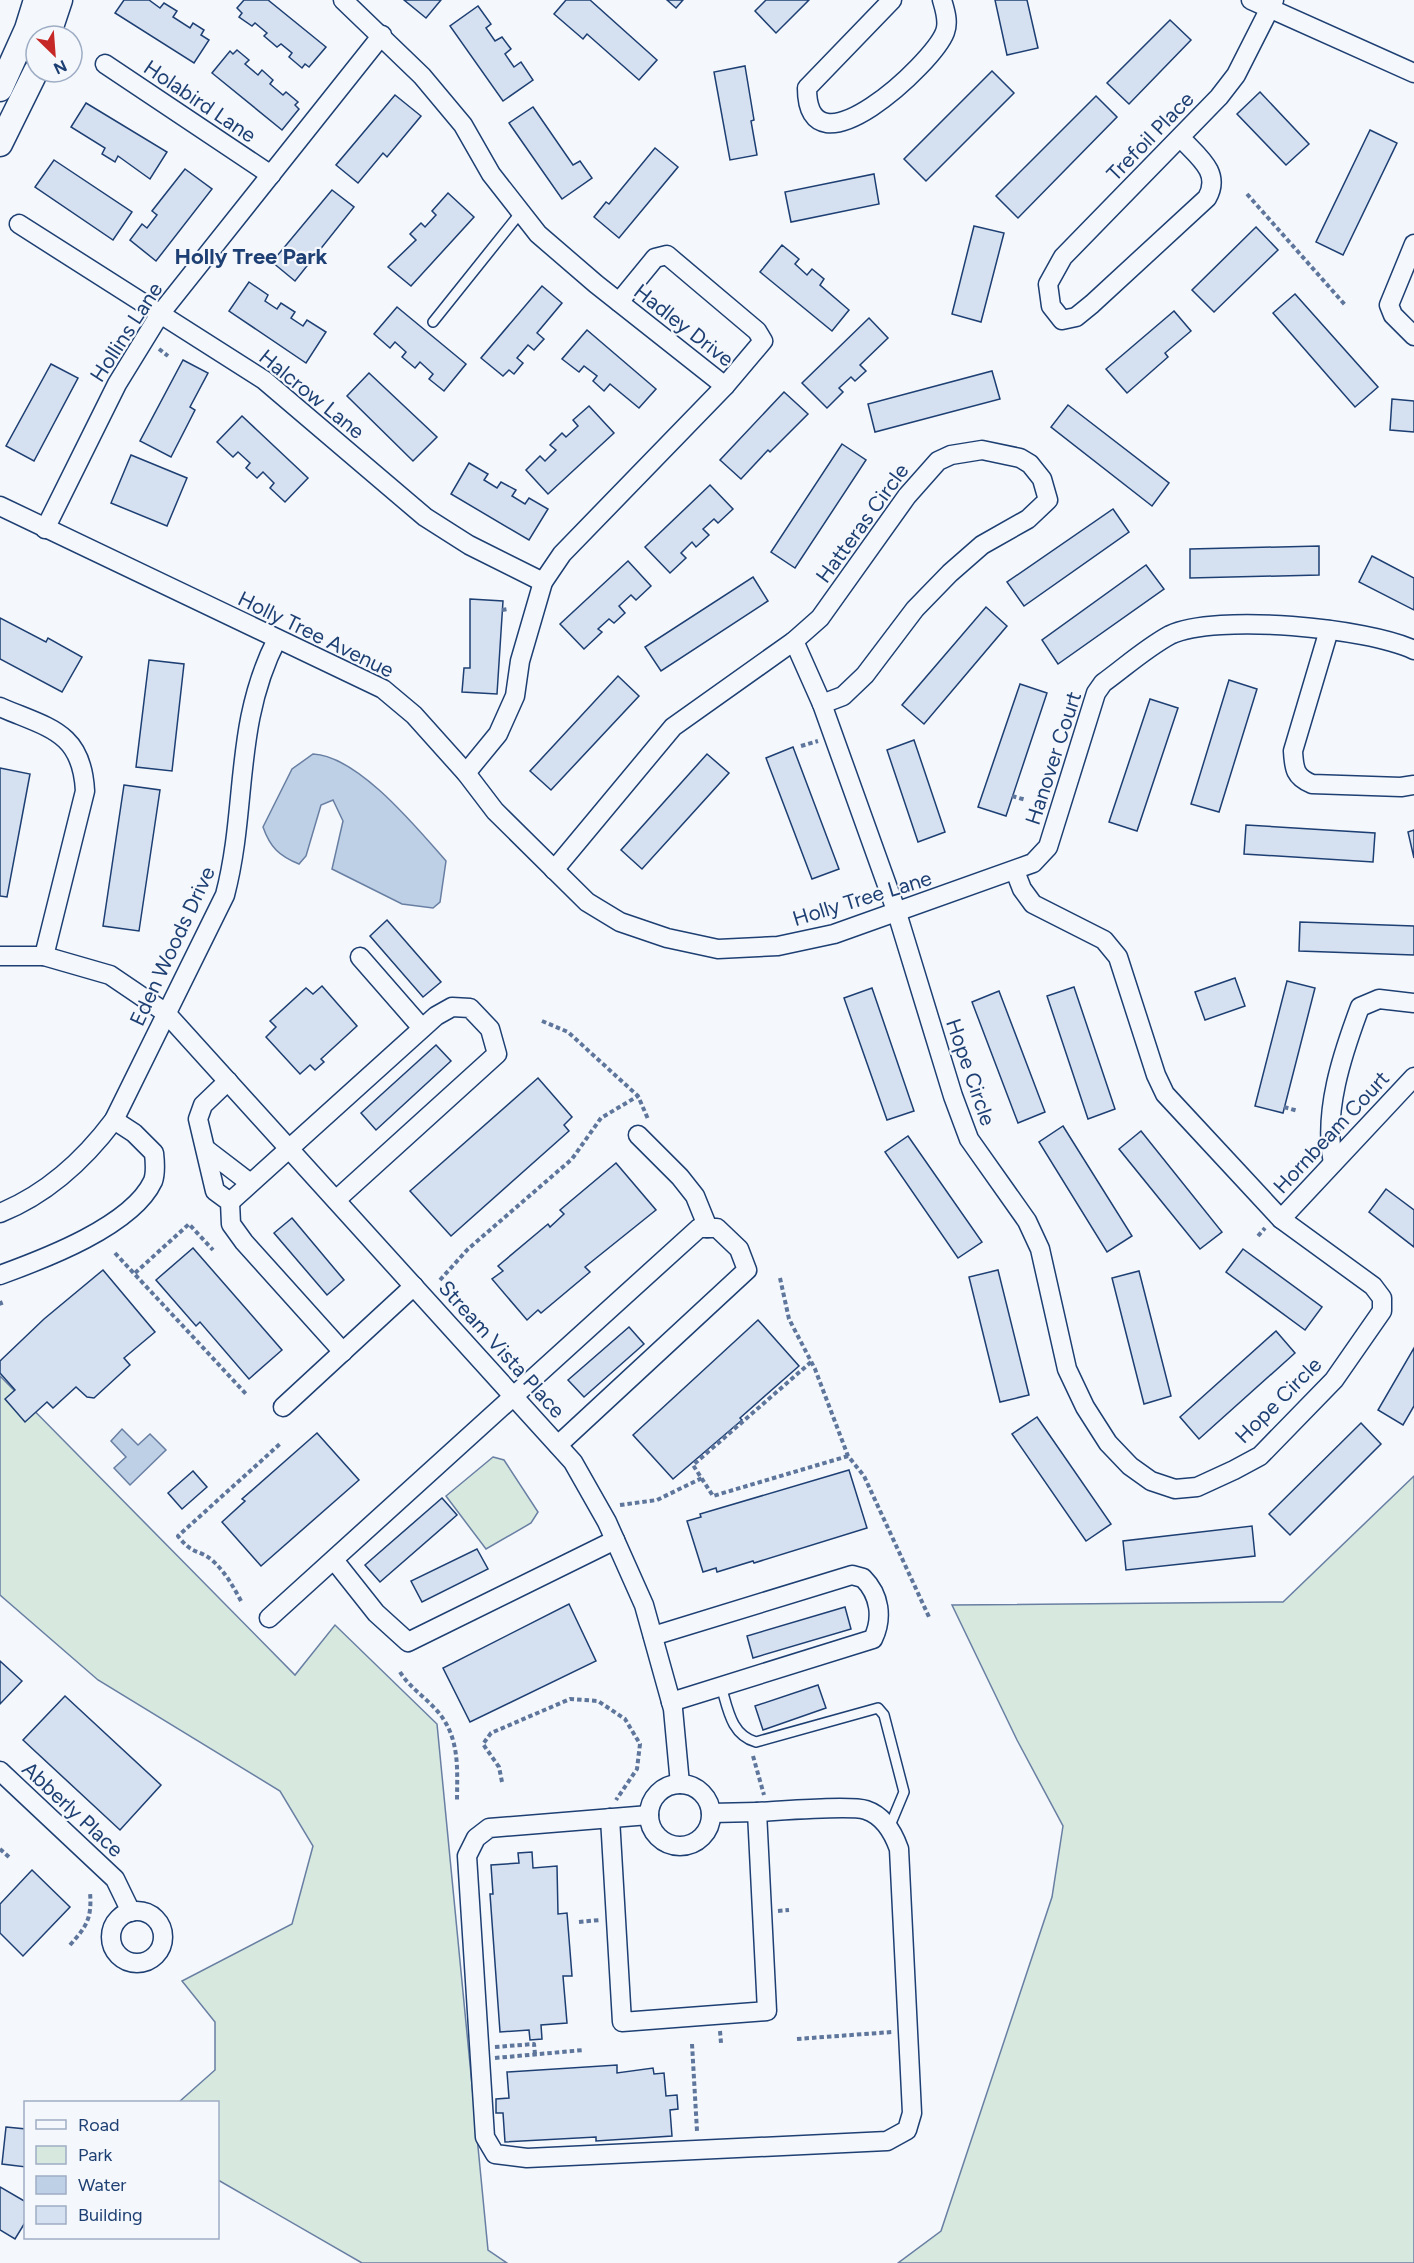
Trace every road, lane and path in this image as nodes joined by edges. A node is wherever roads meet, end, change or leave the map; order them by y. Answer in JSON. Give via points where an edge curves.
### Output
{"nodes":[{"id":1,"x":36,"y":0,"type":"edge"},
{"id":2,"x":60,"y":0,"type":"edge"},
{"id":3,"x":343,"y":0,"type":"edge"},
{"id":4,"x":892,"y":0,"type":"edge"},
{"id":5,"x":942,"y":0,"type":"edge"},
{"id":6,"x":1251,"y":0,"type":"edge"},
{"id":7,"x":1272,"y":4,"type":"edge"},
{"id":8,"x":52,"y":24,"type":"edge"},
{"id":9,"x":382,"y":35,"type":"junction"},
{"id":10,"x":105,"y":64,"type":"dead end"},
{"id":11,"x":1414,"y":73,"type":"edge"},
{"id":12,"x":30,"y":84,"type":"edge"},
{"id":13,"x":0,"y":89,"type":"edge"},
{"id":14,"x":1180,"y":138,"type":"junction"},
{"id":15,"x":0,"y":144,"type":"edge"},
{"id":16,"x":271,"y":175,"type":"junction"},
{"id":17,"x":1246,"y":194,"type":"dead end"},
{"id":18,"x":521,"y":213,"type":"junction"},
{"id":19,"x":19,"y":224,"type":"dead end"},
{"id":20,"x":1414,"y":244,"type":"edge"},
{"id":21,"x":619,"y":302,"type":"junction"},
{"id":22,"x":1346,"y":306,"type":"dead end"},
{"id":23,"x":160,"y":315,"type":"junction"},
{"id":24,"x":433,"y":322,"type":"dead end"},
{"id":25,"x":1414,"y":336,"type":"edge"},
{"id":26,"x":725,"y":386,"type":"junction"},
{"id":27,"x":0,"y":506,"type":"edge"},
{"id":28,"x":45,"y":529,"type":"junction"},
{"id":29,"x":543,"y":582,"type":"junction"},
{"id":30,"x":508,"y":609,"type":"dead end"},
{"id":31,"x":502,"y":610,"type":"dead end"},
{"id":32,"x":1329,"y":630,"type":"junction"},
{"id":33,"x":277,"y":639,"type":"junction"},
{"id":34,"x":794,"y":640,"type":"junction"},
{"id":35,"x":1414,"y":650,"type":"edge"},
{"id":36,"x":822,"y":704,"type":"junction"},
{"id":37,"x":0,"y":707,"type":"edge"},
{"id":38,"x":810,"y":744,"type":"dead end"},
{"id":39,"x":801,"y":746,"type":"dead end"},
{"id":40,"x":466,"y":773,"type":"junction"},
{"id":41,"x":1414,"y":785,"type":"edge"},
{"id":42,"x":1012,"y":796,"type":"dead end"},
{"id":43,"x":1026,"y":800,"type":"dead end"},
{"id":44,"x":554,"y":870,"type":"junction"},
{"id":45,"x":1014,"y":871,"type":"junction"},
{"id":46,"x":897,"y":913,"type":"junction"},
{"id":47,"x":718,"y":949,"type":"joint"},
{"id":48,"x":0,"y":956,"type":"edge"},
{"id":49,"x":44,"y":956,"type":"junction"},
{"id":50,"x":360,"y":957,"type":"dead end"},
{"id":51,"x":1414,"y":1003,"type":"edge"},
{"id":52,"x":166,"y":1013,"type":"junction"},
{"id":53,"x":542,"y":1021,"type":"dead end"},
{"id":54,"x":422,"y":1028,"type":"junction"},
{"id":55,"x":1414,"y":1077,"type":"edge"},
{"id":56,"x":228,"y":1081,"type":"junction"},
{"id":57,"x":638,"y":1096,"type":"junction"},
{"id":58,"x":1284,"y":1107,"type":"dead end"},
{"id":59,"x":1298,"y":1111,"type":"dead end"},
{"id":60,"x":648,"y":1119,"type":"dead end"},
{"id":61,"x":114,"y":1120,"type":"junction"},
{"id":62,"x":638,"y":1135,"type":"dead end"},
{"id":63,"x":289,"y":1147,"type":"junction"},
{"id":64,"x":207,"y":1150,"type":"junction"},
{"id":65,"x":1333,"y":1163,"type":"junction"},
{"id":66,"x":250,"y":1183,"type":"junction"},
{"id":67,"x":336,"y":1200,"type":"junction"},
{"id":68,"x":230,"y":1202,"type":"junction"},
{"id":69,"x":0,"y":1213,"type":"edge"},
{"id":70,"x":1281,"y":1219,"type":"junction"},
{"id":71,"x":708,"y":1228,"type":"junction"},
{"id":72,"x":213,"y":1250,"type":"dead end"},
{"id":73,"x":115,"y":1253,"type":"dead end"},
{"id":74,"x":135,"y":1273,"type":"junction"},
{"id":75,"x":0,"y":1275,"type":"edge"},
{"id":76,"x":780,"y":1278,"type":"dead end"},
{"id":77,"x":440,"y":1280,"type":"dead end"},
{"id":78,"x":414,"y":1286,"type":"junction"},
{"id":79,"x":0,"y":1301,"type":"edge"},
{"id":80,"x":2,"y":1306,"type":"dead end"},
{"id":81,"x":343,"y":1352,"type":"junction"},
{"id":82,"x":811,"y":1362,"type":"junction"},
{"id":83,"x":246,"y":1394,"type":"dead end"},
{"id":84,"x":514,"y":1396,"type":"junction"},
{"id":85,"x":283,"y":1407,"type":"dead end"},
{"id":86,"x":280,"y":1443,"type":"dead end"},
{"id":87,"x":558,"y":1445,"type":"junction"},
{"id":88,"x":848,"y":1456,"type":"junction"},
{"id":89,"x":702,"y":1478,"type":"junction"},
{"id":90,"x":620,"y":1505,"type":"dead end"},
{"id":91,"x":615,"y":1540,"type":"junction"},
{"id":92,"x":334,"y":1560,"type":"junction"},
{"id":93,"x":241,"y":1600,"type":"dead end"},
{"id":94,"x":929,"y":1617,"type":"dead end"},
{"id":95,"x":269,"y":1618,"type":"dead end"},
{"id":96,"x":653,"y":1636,"type":"junction"},
{"id":97,"x":400,"y":1672,"type":"dead end"},
{"id":98,"x":721,"y":1686,"type":"junction"},
{"id":99,"x":671,"y":1702,"type":"junction"},
{"id":100,"x":753,"y":1756,"type":"dead end"},
{"id":101,"x":0,"y":1772,"type":"edge"},
{"id":102,"x":502,"y":1782,"type":"dead end"},
{"id":103,"x":680,"y":1784,"type":"junction"},
{"id":104,"x":457,"y":1802,"type":"dead end"},
{"id":105,"x":761,"y":1803,"type":"junction"},
{"id":106,"x":612,"y":1810,"type":"junction"},
{"id":107,"x":711,"y":1813,"type":"junction"},
{"id":108,"x":649,"y":1815,"type":"junction"},
{"id":109,"x":889,"y":1828,"type":"junction"},
{"id":110,"x":0,"y":1849,"type":"edge"},
{"id":111,"x":9,"y":1858,"type":"dead end"},
{"id":112,"x":90,"y":1892,"type":"dead end"},
{"id":113,"x":131,"y":1912,"type":"dead end"},
{"id":114,"x":70,"y":1945,"type":"dead end"},
{"id":115,"x":908,"y":2031,"type":"junction"},
{"id":116,"x":797,"y":2039,"type":"dead end"},
{"id":117,"x":692,"y":2044,"type":"dead end"},
{"id":118,"x":584,"y":2050,"type":"dead end"},
{"id":119,"x":535,"y":2054,"type":"junction"},
{"id":120,"x":486,"y":2059,"type":"junction"},
{"id":121,"x":690,"y":2150,"type":"junction"}],
"edges":[{"from":1,"to":13,"type":"main road"},
{"from":2,"to":8,"type":"main road"},
{"from":3,"to":9,"type":"street","name":"Hadley Drive"},
{"from":4,"to":5,"type":"street","via":[[807,88],[807,103],[820,121],[857,117],[883,100],[937,46],[946,31]]},
{"from":6,"to":7,"type":"street"},
{"from":7,"to":11,"type":"street"},
{"from":7,"to":14,"type":"street","name":"Trefoil Place","via":[[1236,75]]},
{"from":9,"to":16,"type":"street","name":"Hollins Lane"},
{"from":9,"to":18,"type":"street","name":"Hadley Drive","via":[[463,125],[491,174]]},
{"from":10,"to":16,"type":"street","name":"Holabird Lane"},
{"from":12,"to":15,"type":"main road"},
{"from":14,"to":14,"type":"street","name":"Trefoil Place","via":[[1063,257],[1048,284],[1051,306],[1062,320],[1076,317],[1207,198],[1213,188],[1212,174]]},
{"from":16,"to":23,"type":"street","name":"Hollins Lane"},
{"from":17,"to":22,"type":"path"},
{"from":18,"to":21,"type":"street","name":"Hadley Drive","via":[[538,234]]},
{"from":18,"to":24,"type":"lane"},
{"from":19,"to":23,"type":"street","name":"Halcrow Lane"},
{"from":20,"to":25,"type":"street","via":[[1389,305]]},
{"from":21,"to":26,"type":"street","name":"Hadley Drive"},
{"from":21,"to":26,"type":"street","via":[[655,258],[667,255],[758,331],[763,341]]},
{"from":23,"to":28,"type":"street","name":"Hollins Lane","via":[[117,384]]},
{"from":23,"to":29,"type":"street","name":"Halcrow Lane","via":[[264,380],[425,517],[469,545]]},
{"from":26,"to":29,"type":"street","name":"Hadley Drive","via":[[601,512],[562,554]]},
{"from":27,"to":28,"type":"street","name":"Holly Tree Avenue"},
{"from":28,"to":33,"type":"street","name":"Holly Tree Avenue"},
{"from":29,"to":40,"type":"street","name":"Hadley Drive","via":[[520,661],[515,696],[498,734]]},
{"from":30,"to":31,"type":"path"},
{"from":32,"to":35,"type":"street","name":"Hanover Court"},
{"from":32,"to":41,"type":"street","via":[[1293,751],[1294,770],[1299,779],[1312,784]]},
{"from":32,"to":45,"type":"street","name":"Hanover Court","via":[[1304,625],[1215,626],[1172,634],[1103,683],[1096,693],[1048,847],[1033,862]]},
{"from":33,"to":40,"type":"street","name":"Holly Tree Avenue","via":[[383,689],[414,715]]},
{"from":33,"to":52,"type":"street","name":"Eden Woods Drive","via":[[248,721],[232,869],[225,895]]},
{"from":34,"to":36,"type":"street","name":"Hope Circle"},
{"from":34,"to":36,"type":"street","name":"Hatteras Circle","via":[[820,618],[907,496],[938,461],[982,450],[1002,452],[1030,464],[1042,479],[1048,500],[1028,519],[982,545],[950,573],[915,609],[865,675],[843,696]]},
{"from":34,"to":44,"type":"street","name":"Hatteras Circle","via":[[673,727]]},
{"from":36,"to":46,"type":"street","name":"Hope Circle"},
{"from":37,"to":49,"type":"street","via":[[65,736],[84,769],[85,791]]},
{"from":38,"to":39,"type":"path"},
{"from":40,"to":44,"type":"street","name":"Holly Tree Avenue","via":[[495,811]]},
{"from":42,"to":43,"type":"path"},
{"from":44,"to":47,"type":"street","name":"Holly Tree Avenue","via":[[587,902],[620,922]]},
{"from":45,"to":46,"type":"street","name":"Holly Tree Lane"},
{"from":45,"to":70,"type":"street","name":"Hope Circle","via":[[1033,904],[1104,940],[1118,957],[1165,1094]]},
{"from":46,"to":47,"type":"street","name":"Holly Tree Lane","via":[[789,944]]},
{"from":46,"to":70,"type":"street","name":"Hope Circle","via":[[969,1138],[1027,1221],[1040,1249],[1067,1369],[1084,1407],[1108,1443],[1151,1481],[1175,1489],[1197,1487],[1260,1456],[1334,1380],[1382,1311],[1382,1298],[1373,1286]]},
{"from":48,"to":49,"type":"street","name":"Stream Vista Place"},
{"from":49,"to":52,"type":"street","name":"Stream Vista Place","via":[[111,975]]},
{"from":50,"to":54,"type":"street"},
{"from":51,"to":65,"type":"street","via":[[1379,999],[1360,1007],[1329,1121]]},
{"from":52,"to":56,"type":"street","name":"Stream Vista Place"},
{"from":52,"to":61,"type":"street","name":"Eden Woods Drive"},
{"from":53,"to":57,"type":"path","via":[[568,1032]]},
{"from":54,"to":63,"type":"street"},
{"from":54,"to":67,"type":"street","via":[[452,1007],[470,1008],[490,1029],[497,1054]]},
{"from":55,"to":65,"type":"street","name":"Hornbeam Court"},
{"from":56,"to":63,"type":"street","name":"Stream Vista Place"},
{"from":56,"to":64,"type":"street","via":[[203,1105],[198,1119]]},
{"from":57,"to":60,"type":"path"},
{"from":57,"to":77,"type":"path","via":[[601,1118],[572,1159],[468,1249]]},
{"from":58,"to":59,"type":"path"},
{"from":61,"to":69,"type":"street","name":"Eden Woods Drive","via":[[92,1150],[52,1184],[21,1205]]},
{"from":61,"to":75,"type":"street","via":[[154,1153],[154,1180],[139,1202],[55,1255]]},
{"from":62,"to":71,"type":"street","via":[[695,1196]]},
{"from":63,"to":66,"type":"street"},
{"from":63,"to":67,"type":"street","name":"Stream Vista Place"},
{"from":64,"to":66,"type":"street"},
{"from":64,"to":68,"type":"street","via":[[215,1191]]},
{"from":65,"to":70,"type":"street","name":"Hornbeam Court"},
{"from":66,"to":68,"type":"street"},
{"from":67,"to":78,"type":"street","name":"Stream Vista Place"},
{"from":68,"to":81,"type":"street","via":[[231,1224],[244,1242]]},
{"from":71,"to":84,"type":"street","via":[[699,1228]]},
{"from":71,"to":87,"type":"street","via":[[717,1228],[739,1249],[747,1270]]},
{"from":72,"to":74,"type":"path","via":[[189,1224]]},
{"from":73,"to":74,"type":"path"},
{"from":74,"to":83,"type":"path"},
{"from":76,"to":82,"type":"path","via":[[789,1319]]},
{"from":78,"to":81,"type":"street"},
{"from":78,"to":84,"type":"street","name":"Stream Vista Place"},
{"from":79,"to":80,"type":"path"},
{"from":81,"to":85,"type":"street"},
{"from":82,"to":88,"type":"path"},
{"from":82,"to":89,"type":"path","via":[[693,1465]]},
{"from":84,"to":87,"type":"street","name":"Stream Vista Place"},
{"from":84,"to":92,"type":"street"},
{"from":86,"to":93,"type":"path","via":[[178,1536],[188,1550],[211,1559],[228,1577]]},
{"from":87,"to":91,"type":"street","name":"Stream Vista Place","via":[[573,1462]]},
{"from":88,"to":89,"type":"path","via":[[713,1496]]},
{"from":88,"to":94,"type":"path","via":[[864,1476]]},
{"from":89,"to":90,"type":"path","via":[[657,1500]]},
{"from":91,"to":92,"type":"street","via":[[408,1642],[376,1613]]},
{"from":91,"to":96,"type":"street","name":"Stream Vista Place","via":[[644,1605]]},
{"from":92,"to":95,"type":"street"},
{"from":96,"to":98,"type":"street","via":[[852,1575],[870,1585],[880,1625],[873,1639]]},
{"from":96,"to":99,"type":"street","name":"Stream Vista Place"},
{"from":97,"to":104,"type":"path","via":[[444,1720],[457,1754]]},
{"from":98,"to":99,"type":"street"},
{"from":98,"to":109,"type":"lane","via":[[735,1728],[744,1738],[756,1742],[878,1708],[884,1716],[904,1792]]},
{"from":99,"to":103,"type":"street","name":"Stream Vista Place"},
{"from":100,"to":105,"type":"path"},
{"from":101,"to":113,"type":"street","name":"Abberly Place","via":[[115,1878]]},
{"from":102,"to":106,"type":"path","via":[[499,1767],[483,1744],[491,1733],[570,1700],[598,1701],[625,1719],[640,1744],[637,1769]]},
{"from":103,"to":107,"type":"street","via":[[704,1796]]},
{"from":103,"to":108,"type":"street","via":[[657,1794]]},
{"from":105,"to":106,"type":"street","via":[[767,2011],[624,2022]]},
{"from":105,"to":107,"type":"street"},
{"from":105,"to":109,"type":"street","via":[[864,1809]]},
{"from":106,"to":108,"type":"street"},
{"from":106,"to":120,"type":"street","via":[[489,1828],[476,1838],[467,1856]]},
{"from":107,"to":108,"type":"street","via":[[699,1839],[681,1846],[662,1840]]},
{"from":109,"to":115,"type":"street","via":[[898,1849]]},
{"from":110,"to":111,"type":"path"},
{"from":112,"to":114,"type":"path","via":[[92,1911],[86,1927]]},
{"from":115,"to":116,"type":"path"},
{"from":115,"to":121,"type":"street","via":[[912,2113],[907,2130],[898,2137],[887,2141]]},
{"from":117,"to":121,"type":"path","via":[[697,2131],[690,2136]]},
{"from":118,"to":119,"type":"path"},
{"from":119,"to":120,"type":"path"},
{"from":119,"to":120,"type":"path","via":[[534,2044],[491,2047]]},
{"from":120,"to":121,"type":"street","via":[[485,2137],[495,2154],[527,2158]]}]}
